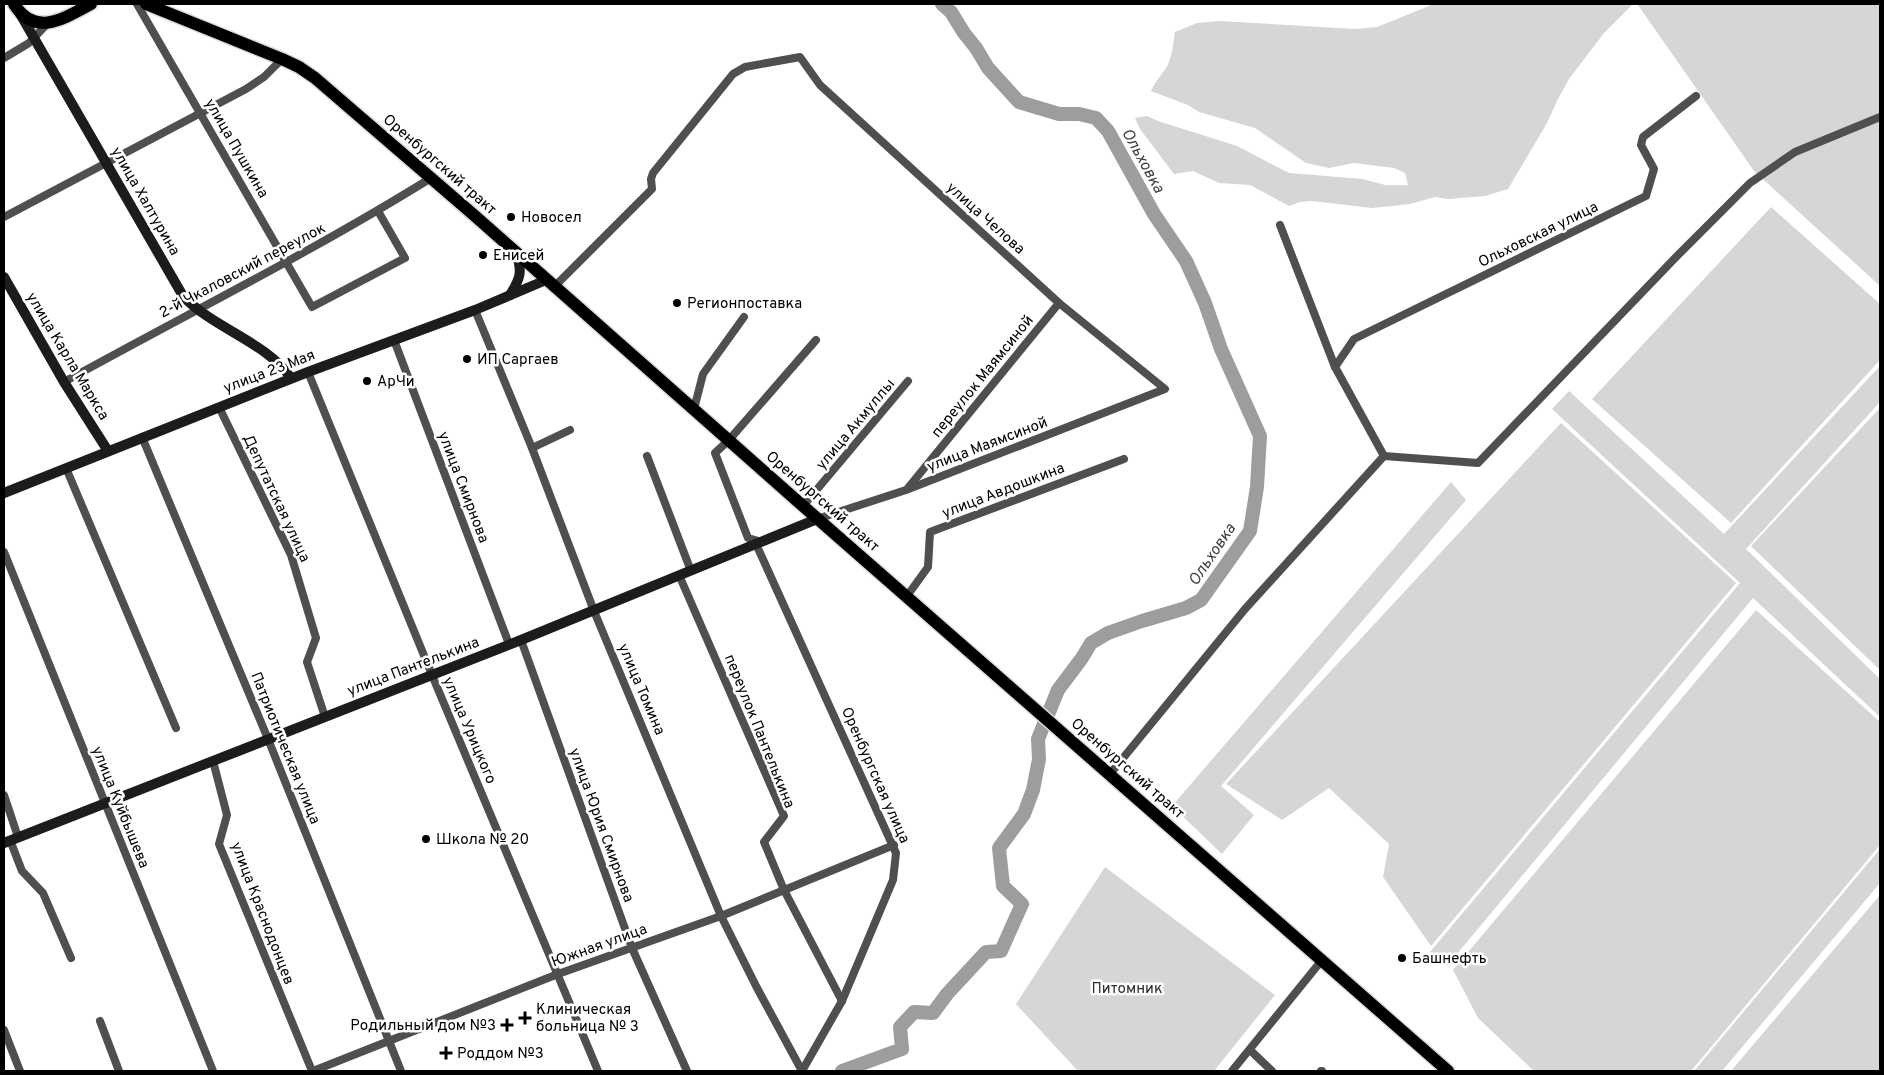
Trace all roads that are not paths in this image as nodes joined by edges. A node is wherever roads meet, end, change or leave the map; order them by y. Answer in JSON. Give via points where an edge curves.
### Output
{"nodes":[{"id":1,"x":91,"y":4,"type":"edge"},
{"id":2,"x":137,"y":4,"type":"edge"},
{"id":3,"x":146,"y":4,"type":"edge"},
{"id":4,"x":16,"y":6,"type":"edge"},
{"id":5,"x":48,"y":23,"type":"junction"},
{"id":6,"x":34,"y":38,"type":"junction"},
{"id":7,"x":4,"y":58,"type":"edge"},
{"id":8,"x":282,"y":59,"type":"junction"},
{"id":9,"x":1696,"y":96,"type":"dead end"},
{"id":10,"x":200,"y":113,"type":"junction"},
{"id":11,"x":1880,"y":117,"type":"edge"},
{"id":12,"x":106,"y":164,"type":"junction"},
{"id":13,"x":431,"y":178,"type":"junction"},
{"id":14,"x":378,"y":211,"type":"junction"},
{"id":15,"x":4,"y":217,"type":"edge"},
{"id":16,"x":1280,"y":225,"type":"dead end"},
{"id":17,"x":516,"y":253,"type":"junction"},
{"id":18,"x":287,"y":263,"type":"junction"},
{"id":19,"x":4,"y":277,"type":"edge"},
{"id":20,"x":550,"y":284,"type":"junction"},
{"id":21,"x":510,"y":295,"type":"junction"},
{"id":22,"x":1059,"y":303,"type":"junction"},
{"id":23,"x":197,"y":309,"type":"junction"},
{"id":24,"x":475,"y":310,"type":"junction"},
{"id":25,"x":744,"y":317,"type":"dead end"},
{"id":26,"x":394,"y":340,"type":"junction"},
{"id":27,"x":816,"y":340,"type":"dead end"},
{"id":28,"x":1335,"y":367,"type":"junction"},
{"id":29,"x":308,"y":372,"type":"junction"},
{"id":30,"x":291,"y":378,"type":"junction"},
{"id":31,"x":908,"y":381,"type":"dead end"},
{"id":32,"x":64,"y":382,"type":"junction"},
{"id":33,"x":1165,"y":389,"type":"joint"},
{"id":34,"x":219,"y":407,"type":"junction"},
{"id":35,"x":694,"y":409,"type":"junction"},
{"id":36,"x":570,"y":430,"type":"dead end"},
{"id":37,"x":142,"y":437,"type":"junction"},
{"id":38,"x":729,"y":440,"type":"junction"},
{"id":39,"x":532,"y":448,"type":"junction"},
{"id":40,"x":108,"y":451,"type":"junction"},
{"id":41,"x":647,"y":456,"type":"dead end"},
{"id":42,"x":1384,"y":456,"type":"junction"},
{"id":43,"x":1124,"y":459,"type":"dead end"},
{"id":44,"x":66,"y":468,"type":"junction"},
{"id":45,"x":906,"y":490,"type":"junction"},
{"id":46,"x":4,"y":493,"type":"edge"},
{"id":47,"x":803,"y":506,"type":"junction"},
{"id":48,"x":817,"y":519,"type":"junction"},
{"id":49,"x":759,"y":543,"type":"junction"},
{"id":50,"x":4,"y":552,"type":"edge"},
{"id":51,"x":691,"y":570,"type":"junction"},
{"id":52,"x":679,"y":575,"type":"junction"},
{"id":53,"x":907,"y":596,"type":"junction"},
{"id":54,"x":594,"y":611,"type":"junction"},
{"id":55,"x":521,"y":640,"type":"junction"},
{"id":56,"x":509,"y":644,"type":"junction"},
{"id":57,"x":432,"y":675,"type":"junction"},
{"id":58,"x":325,"y":717,"type":"junction"},
{"id":59,"x":176,"y":728,"type":"dead end"},
{"id":60,"x":268,"y":739,"type":"junction"},
{"id":61,"x":212,"y":761,"type":"junction"},
{"id":62,"x":1110,"y":774,"type":"junction"},
{"id":63,"x":4,"y":795,"type":"edge"},
{"id":64,"x":104,"y":803,"type":"junction"},
{"id":65,"x":11,"y":840,"type":"edge"},
{"id":66,"x":894,"y":845,"type":"junction"},
{"id":67,"x":784,"y":890,"type":"junction"},
{"id":68,"x":721,"y":916,"type":"junction"},
{"id":69,"x":632,"y":948,"type":"junction"},
{"id":70,"x":71,"y":958,"type":"dead end"},
{"id":71,"x":1322,"y":960,"type":"junction"},
{"id":72,"x":558,"y":974,"type":"junction"},
{"id":73,"x":842,"y":1001,"type":"junction"},
{"id":74,"x":100,"y":1021,"type":"dead end"},
{"id":75,"x":4,"y":1030,"type":"edge"},
{"id":76,"x":388,"y":1041,"type":"junction"},
{"id":77,"x":1250,"y":1050,"type":"junction"},
{"id":78,"x":20,"y":1071,"type":"edge"},
{"id":79,"x":119,"y":1071,"type":"edge"},
{"id":80,"x":213,"y":1071,"type":"edge"},
{"id":81,"x":312,"y":1071,"type":"edge"},
{"id":82,"x":401,"y":1071,"type":"edge"},
{"id":83,"x":598,"y":1071,"type":"edge"},
{"id":84,"x":687,"y":1071,"type":"edge"},
{"id":85,"x":802,"y":1071,"type":"edge"},
{"id":86,"x":1232,"y":1071,"type":"edge"},
{"id":87,"x":1272,"y":1071,"type":"edge"},
{"id":88,"x":1448,"y":1071,"type":"edge"}],
"edges":[{"from":1,"to":5,"type":"main road","via":[[66,18]]},
{"from":2,"to":10,"type":"street","name":"улица Пушкина"},
{"from":3,"to":8,"type":"main road","name":"Оренбургский тракт"},
{"from":4,"to":5,"type":"main road","via":[[33,21]]},
{"from":4,"to":6,"type":"main road","name":"улица Халтурина"},
{"from":5,"to":6,"type":"street"},
{"from":6,"to":7,"type":"street"},
{"from":6,"to":12,"type":"main road","name":"улица Халтурина"},
{"from":8,"to":10,"type":"street","via":[[246,88]]},
{"from":8,"to":13,"type":"main road","name":"Оренбургский тракт","via":[[315,78]]},
{"from":9,"to":28,"type":"street","name":"Ольховская улица","via":[[1643,137],[1641,145],[1654,169],[1646,196],[1354,339]]},
{"from":10,"to":12,"type":"street"},
{"from":10,"to":18,"type":"street","name":"улица Пушкина"},
{"from":11,"to":42,"type":"street","via":[[1794,152],[1750,183],[1478,463]]},
{"from":12,"to":15,"type":"street"},
{"from":12,"to":23,"type":"main road","name":"улица Халтурина","via":[[183,296]]},
{"from":13,"to":14,"type":"street","name":"2-й Чкаловский переулок"},
{"from":13,"to":17,"type":"main road","name":"Оренбургский тракт"},
{"from":14,"to":18,"type":"street","name":"2-й Чкаловский переулок"},
{"from":14,"to":18,"type":"street","name":"улица Пушкина","via":[[405,258],[312,307]]},
{"from":16,"to":28,"type":"street"},
{"from":17,"to":20,"type":"main road","name":"Оренбургский тракт"},
{"from":17,"to":21,"type":"main road","via":[[521,274]]},
{"from":18,"to":23,"type":"street","name":"2-й Чкаловский переулок"},
{"from":19,"to":32,"type":"main road","name":"улица Карла Маркса"},
{"from":20,"to":21,"type":"main road","name":"улица 23 Мая"},
{"from":20,"to":22,"type":"street","name":"улица Челова","via":[[652,189],[653,173],[733,74],[745,67],[800,57],[820,85]]},
{"from":20,"to":35,"type":"main road","name":"Оренбургский тракт"},
{"from":21,"to":24,"type":"main road","name":"улица 23 Мая"},
{"from":22,"to":33,"type":"street","name":"улица Челова"},
{"from":22,"to":45,"type":"street","name":"переулок Маямсиной"},
{"from":23,"to":30,"type":"main road","name":"улица Халтурина","via":[[276,360]]},
{"from":23,"to":32,"type":"street","name":"2-й Чкаловский переулок"},
{"from":24,"to":26,"type":"main road","name":"улица 23 Мая"},
{"from":24,"to":39,"type":"street","name":"улица Томина"},
{"from":25,"to":35,"type":"street","via":[[703,374]]},
{"from":26,"to":29,"type":"main road","name":"улица 23 Мая"},
{"from":26,"to":56,"type":"street","name":"улица Смирнова"},
{"from":27,"to":38,"type":"street"},
{"from":28,"to":42,"type":"street"},
{"from":29,"to":30,"type":"main road","name":"улица 23 Мая"},
{"from":29,"to":57,"type":"street","name":"улица Урицкого"},
{"from":30,"to":34,"type":"main road","name":"улица 23 Мая"},
{"from":31,"to":47,"type":"street","name":"улица Акмуллы"},
{"from":32,"to":40,"type":"main road","name":"улица Карла Маркса"},
{"from":33,"to":45,"type":"street","name":"улица Маямсиной"},
{"from":34,"to":37,"type":"main road","name":"улица 23 Мая"},
{"from":34,"to":58,"type":"street","name":"Депутатская улица","via":[[291,555],[316,638],[307,662]]},
{"from":35,"to":38,"type":"main road","name":"Оренбургский тракт"},
{"from":36,"to":39,"type":"street"},
{"from":37,"to":40,"type":"main road","name":"улица 23 Мая"},
{"from":37,"to":60,"type":"street","name":"Патриотическая улица"},
{"from":38,"to":47,"type":"main road","name":"Оренбургский тракт"},
{"from":38,"to":49,"type":"street","name":"Оренбургская улица","via":[[715,453],[748,538]]},
{"from":39,"to":54,"type":"street","name":"улица Томина"},
{"from":40,"to":44,"type":"main road","name":"улица 23 Мая"},
{"from":41,"to":51,"type":"street"},
{"from":42,"to":62,"type":"street","via":[[1245,609]]},
{"from":43,"to":53,"type":"street","name":"улица Авдошкина","via":[[930,532],[928,567]]},
{"from":44,"to":46,"type":"main road","name":"улица 23 Мая"},
{"from":44,"to":59,"type":"street"},
{"from":45,"to":48,"type":"street","name":"улица Маямсиной"},
{"from":47,"to":48,"type":"main road","name":"Оренбургский тракт"},
{"from":48,"to":49,"type":"main road","name":"улица Пантелькина"},
{"from":48,"to":53,"type":"main road","name":"Оренбургский тракт"},
{"from":49,"to":51,"type":"main road","name":"улица Пантелькина"},
{"from":49,"to":66,"type":"street","name":"Оренбургская улица"},
{"from":50,"to":64,"type":"street","name":"улица Куйбышева"},
{"from":51,"to":52,"type":"main road","name":"улица Пантелькина"},
{"from":52,"to":54,"type":"main road","name":"улица Пантелькина"},
{"from":52,"to":67,"type":"street","name":"переулок Пантелькина","via":[[784,816],[764,842]]},
{"from":53,"to":62,"type":"main road","name":"Оренбургский тракт"},
{"from":54,"to":55,"type":"main road","name":"улица Пантелькина"},
{"from":54,"to":68,"type":"street","name":"улица Томина"},
{"from":55,"to":56,"type":"main road","name":"улица Пантелькина"},
{"from":55,"to":69,"type":"street","name":"улица Юрия Смирнова"},
{"from":56,"to":57,"type":"main road","name":"улица Пантелькина"},
{"from":57,"to":58,"type":"main road","name":"улица Пантелькина"},
{"from":57,"to":72,"type":"street","name":"улица Урицкого"},
{"from":58,"to":60,"type":"main road","name":"улица Пантелькина"},
{"from":60,"to":61,"type":"main road","name":"улица Пантелькина"},
{"from":60,"to":76,"type":"street","name":"Патриотическая улица"},
{"from":61,"to":64,"type":"main road","name":"улица Пантелькина"},
{"from":61,"to":81,"type":"street","name":"улица Краснодонцев","via":[[227,815],[219,844]]},
{"from":62,"to":71,"type":"main road","name":"Оренбургский тракт"},
{"from":63,"to":65,"type":"street"},
{"from":64,"to":65,"type":"main road","name":"улица Пантелькина"},
{"from":64,"to":80,"type":"street","name":"улица Куйбышева"},
{"from":65,"to":70,"type":"street","via":[[22,871],[43,893]]},
{"from":66,"to":67,"type":"street","name":"Южная улица"},
{"from":66,"to":73,"type":"street","name":"Оренбургская улица","via":[[893,880]]},
{"from":67,"to":68,"type":"street","name":"Южная улица"},
{"from":67,"to":73,"type":"street","name":"переулок Пантелькина"},
{"from":68,"to":69,"type":"street","name":"Южная улица"},
{"from":68,"to":85,"type":"street","name":"улица Томина"},
{"from":69,"to":72,"type":"street","name":"Южная улица"},
{"from":69,"to":84,"type":"street","name":"улица Юрия Смирнова"},
{"from":71,"to":77,"type":"street"},
{"from":71,"to":88,"type":"main road","name":"Оренбургский тракт"},
{"from":72,"to":76,"type":"street","name":"Южная улица"},
{"from":72,"to":83,"type":"street","name":"улица Урицкого"},
{"from":73,"to":85,"type":"street","name":"Оренбургская улица"},
{"from":74,"to":79,"type":"street"},
{"from":75,"to":78,"type":"street"},
{"from":76,"to":81,"type":"street","name":"Южная улица"},
{"from":76,"to":82,"type":"street","name":"Патриотическая улица"},
{"from":77,"to":86,"type":"street"},
{"from":77,"to":87,"type":"street"}]}
